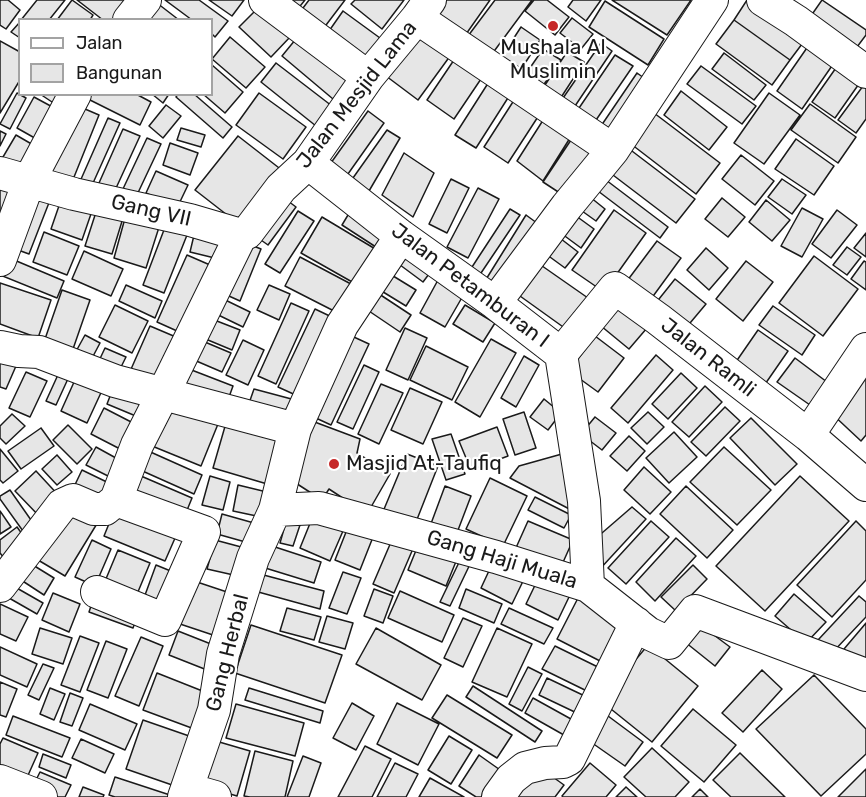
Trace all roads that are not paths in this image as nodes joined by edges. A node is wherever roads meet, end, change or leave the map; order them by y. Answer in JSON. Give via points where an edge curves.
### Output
{"nodes":[{"id":1,"x":145,"y":0,"type":"edge"},
{"id":2,"x":265,"y":0,"type":"edge"},
{"id":3,"x":712,"y":0,"type":"edge"},
{"id":4,"x":763,"y":0,"type":"edge"},
{"id":5,"x":423,"y":9,"type":"edge"},
{"id":6,"x":131,"y":18,"type":"edge"},
{"id":7,"x":866,"y":72,"type":"edge"},
{"id":8,"x":368,"y":77,"type":"junction"},
{"id":9,"x":74,"y":96,"type":"edge"},
{"id":10,"x":613,"y":150,"type":"junction"},
{"id":11,"x":308,"y":163,"type":"junction"},
{"id":12,"x":15,"y":177,"type":"edge"},
{"id":13,"x":241,"y":235,"type":"junction"},
{"id":14,"x":401,"y":236,"type":"junction"},
{"id":15,"x":0,"y":260,"type":"edge"},
{"id":16,"x":495,"y":303,"type":"junction"},
{"id":17,"x":0,"y":347,"type":"edge"},
{"id":18,"x":866,"y":349,"type":"edge"},
{"id":19,"x":561,"y":354,"type":"junction"},
{"id":20,"x":163,"y":394,"type":"junction"},
{"id":21,"x":295,"y":429,"type":"junction"},
{"id":22,"x":808,"y":435,"type":"junction"},
{"id":23,"x":866,"y":485,"type":"edge"},
{"id":24,"x":116,"y":500,"type":"junction"},
{"id":25,"x":276,"y":510,"type":"junction"},
{"id":26,"x":0,"y":586,"type":"edge"},
{"id":27,"x":588,"y":586,"type":"junction"},
{"id":28,"x":98,"y":592,"type":"dead end"},
{"id":29,"x":636,"y":623,"type":"junction"},
{"id":30,"x":866,"y":675,"type":"edge"},
{"id":31,"x":0,"y":781,"type":"edge"},
{"id":32,"x":196,"y":794,"type":"edge"},
{"id":33,"x":41,"y":797,"type":"edge"},
{"id":34,"x":498,"y":797,"type":"edge"}],
"edges":[{"from":1,"to":6,"type":"street"},
{"from":2,"to":8,"type":"street"},
{"from":3,"to":10,"type":"street"},
{"from":4,"to":7,"type":"street"},
{"from":5,"to":8,"type":"street","name":"Jalan Mesjid Lama"},
{"from":5,"to":10,"type":"street"},
{"from":8,"to":11,"type":"street","name":"Jalan Mesjid Lama"},
{"from":9,"to":12,"type":"street"},
{"from":10,"to":16,"type":"street"},
{"from":11,"to":13,"type":"street","name":"Jalan Mesjid Lama","via":[[281,188],[247,233]]},
{"from":11,"to":14,"type":"street","name":"Jalan Petamburan I"},
{"from":12,"to":13,"type":"street","name":"Gang VII"},
{"from":12,"to":15,"type":"street"},
{"from":13,"to":20,"type":"street"},
{"from":14,"to":16,"type":"street","name":"Jalan Petamburan I"},
{"from":14,"to":21,"type":"street","name":"Gang Herbal","via":[[342,325]]},
{"from":16,"to":19,"type":"street","name":"Jalan Petamburan I"},
{"from":17,"to":20,"type":"street","via":[[39,352],[115,381]]},
{"from":18,"to":22,"type":"street"},
{"from":19,"to":22,"type":"street","name":"Jalan Ramli","via":[[615,288]]},
{"from":19,"to":27,"type":"street","name":"Jalan Petamburan I","via":[[584,501]]},
{"from":20,"to":21,"type":"street"},
{"from":20,"to":24,"type":"street","via":[[137,445]]},
{"from":21,"to":25,"type":"street","name":"Gang Herbal"},
{"from":22,"to":23,"type":"street","name":"Jalan Ramli"},
{"from":24,"to":26,"type":"street","via":[[105,509],[73,500],[62,505]]},
{"from":24,"to":28,"type":"street","via":[[204,532],[165,620]]},
{"from":25,"to":27,"type":"street","name":"Gang Haji Muala","via":[[319,508]]},
{"from":25,"to":32,"type":"street","name":"Gang Herbal","via":[[253,558],[223,654]]},
{"from":27,"to":29,"type":"street","name":"Gang Haji Muala"},
{"from":29,"to":30,"type":"street","name":"Gang Haji Muala","via":[[669,643],[695,611]]},
{"from":29,"to":34,"type":"street","via":[[569,759],[525,768]]},
{"from":31,"to":33,"type":"street"}]}
